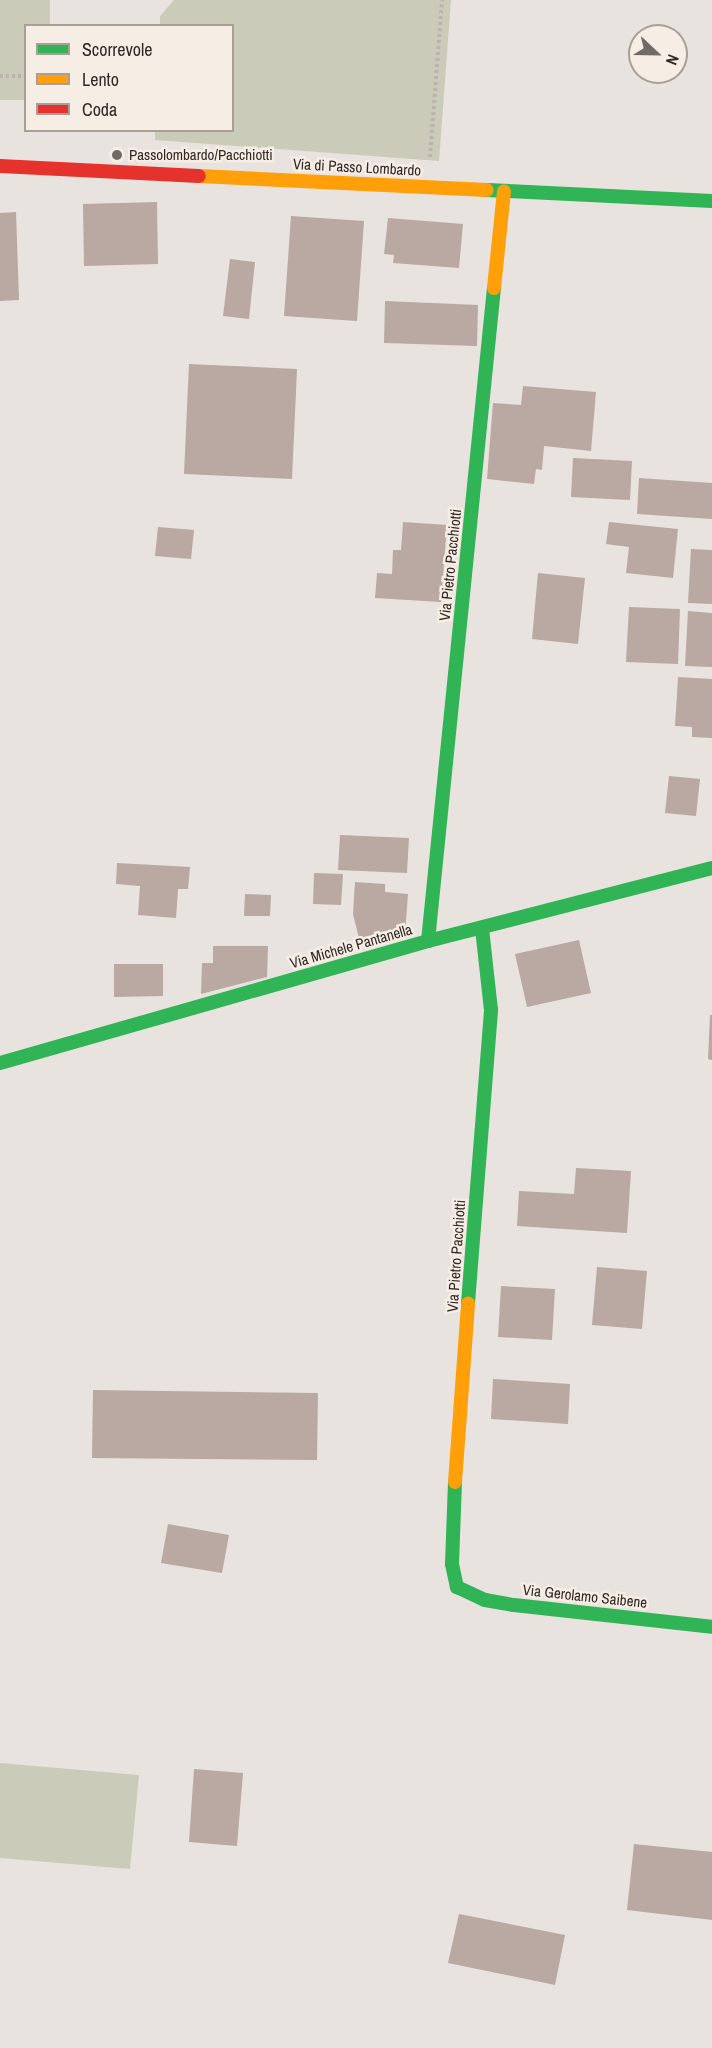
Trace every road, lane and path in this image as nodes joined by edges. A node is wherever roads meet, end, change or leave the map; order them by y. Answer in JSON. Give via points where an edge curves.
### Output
{"nodes":[{"id":1,"x":442,"y":0,"type":"edge"},
{"id":2,"x":0,"y":76,"type":"edge"},
{"id":3,"x":24,"y":76,"type":"edge"},
{"id":4,"x":0,"y":166,"type":"edge"},
{"id":5,"x":427,"y":188,"type":"junction"},
{"id":6,"x":504,"y":192,"type":"junction"},
{"id":7,"x":712,"y":201,"type":"edge"},
{"id":8,"x":712,"y":868,"type":"edge"},
{"id":9,"x":482,"y":928,"type":"junction"},
{"id":10,"x":428,"y":941,"type":"junction"},
{"id":11,"x":0,"y":1063,"type":"edge"},
{"id":12,"x":457,"y":1587,"type":"joint"},
{"id":13,"x":712,"y":1627,"type":"edge"}],
"edges":[{"from":1,"to":5,"type":"path"},
{"from":2,"to":3,"type":"path"},
{"from":4,"to":5,"type":"street","name":"Via di Passo Lombardo"},
{"from":5,"to":6,"type":"street","name":"Via di Passo Lombardo"},
{"from":6,"to":7,"type":"street","name":"Via di Passo Lombardo"},
{"from":6,"to":10,"type":"street","name":"Via Pietro Pacchiotti"},
{"from":8,"to":9,"type":"street","name":"Via Michele Pantanella"},
{"from":9,"to":10,"type":"street","name":"Via Michele Pantanella"},
{"from":9,"to":12,"type":"street","name":"Via Pietro Pacchiotti","via":[[491,1010],[456,1463],[452,1564]]},
{"from":10,"to":11,"type":"street","name":"Via Michele Pantanella"},
{"from":12,"to":13,"type":"street","name":"Via Gerolamo Saibene","via":[[485,1600],[514,1605]]}]}
